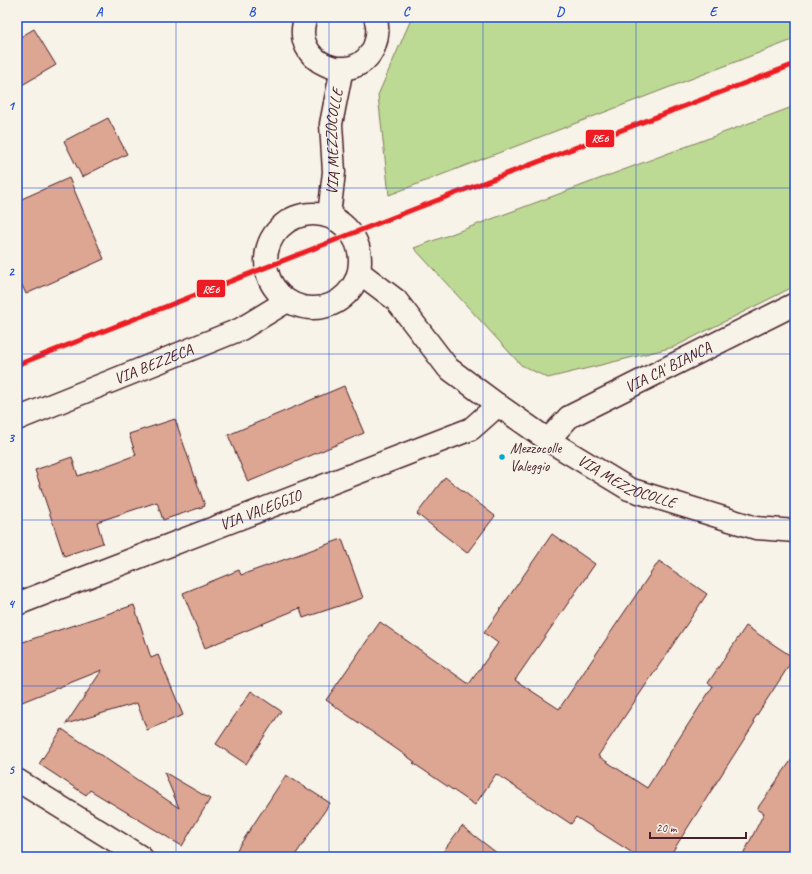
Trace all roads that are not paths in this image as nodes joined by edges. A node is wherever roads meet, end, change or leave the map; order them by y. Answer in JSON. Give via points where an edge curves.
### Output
{"nodes":[{"id":1,"x":306,"y":17,"type":"edge"},
{"id":2,"x":375,"y":17,"type":"edge"},
{"id":3,"x":342,"y":68,"type":"junction"},
{"id":4,"x":329,"y":216,"type":"junction"},
{"id":5,"x":359,"y":272,"type":"junction"},
{"id":6,"x":287,"y":301,"type":"junction"},
{"id":7,"x":795,"y":304,"type":"edge"},
{"id":8,"x":498,"y":405,"type":"junction"},
{"id":9,"x":17,"y":419,"type":"edge"},
{"id":10,"x":548,"y":440,"type":"junction"},
{"id":11,"x":795,"y":532,"type":"edge"},
{"id":12,"x":17,"y":604,"type":"edge"},
{"id":13,"x":17,"y":780,"type":"edge"},
{"id":14,"x":141,"y":857,"type":"edge"}],
"edges":[{"from":1,"to":3,"type":"street","name":"VIA MEZZOCOLLE","via":[[303,33],[305,45],[311,55],[330,67]]},
{"from":2,"to":3,"type":"street","name":"VIA MEZZOCOLLE","via":[[378,25],[377,39],[372,51],[363,61]]},
{"from":3,"to":4,"type":"street","name":"VIA MEZZOCOLLE","via":[[331,124],[334,172]]},
{"from":4,"to":5,"type":"street","name":"VIA MEZZOCOLLE","via":[[344,225],[354,238],[360,254]]},
{"from":4,"to":6,"type":"street","name":"VIA MEZZOCOLLE","via":[[310,213],[292,217],[278,228],[268,244],[265,262],[271,284]]},
{"from":5,"to":6,"type":"street","name":"VIA MEZZOCOLLE","via":[[352,289],[338,301],[322,308],[304,308]]},
{"from":5,"to":8,"type":"street","name":"VIA MEZZOCOLLE","via":[[396,300],[448,368]]},
{"from":6,"to":9,"type":"street","name":"VIA BEZZECA","via":[[241,329]]},
{"from":7,"to":10,"type":"street","name":"VIA CA' BIANCA","via":[[570,417]]},
{"from":8,"to":10,"type":"street","name":"VIA MEZZOCOLLE"},
{"from":8,"to":12,"type":"street","name":"VIA VALEGGIO","via":[[471,429]]},
{"from":10,"to":11,"type":"street","name":"VIA MEZZOCOLLE","via":[[629,489],[756,528]]},
{"from":13,"to":14,"type":"street"}]}
